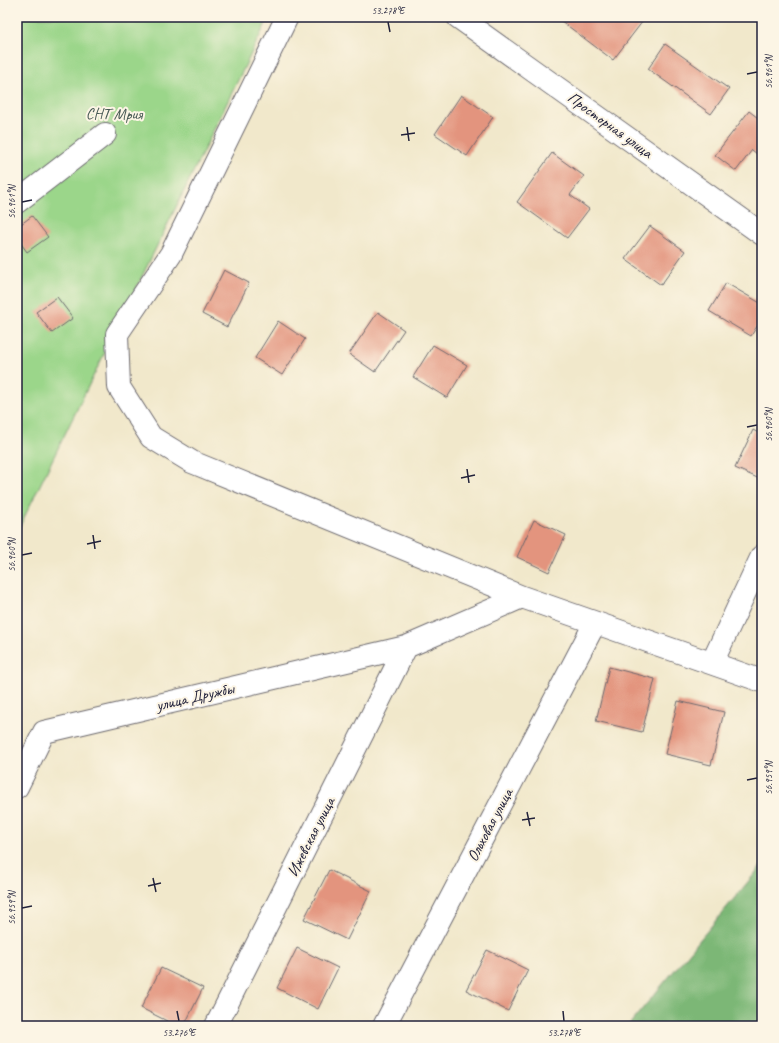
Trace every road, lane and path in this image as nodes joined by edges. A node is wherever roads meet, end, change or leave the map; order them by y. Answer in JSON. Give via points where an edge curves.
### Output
{"nodes":[{"id":1,"x":287,"y":17,"type":"edge"},
{"id":2,"x":458,"y":17,"type":"edge"},
{"id":3,"x":105,"y":134,"type":"dead end"},
{"id":4,"x":17,"y":202,"type":"edge"},
{"id":5,"x":762,"y":234,"type":"edge"},
{"id":6,"x":762,"y":556,"type":"edge"},
{"id":7,"x":522,"y":597,"type":"junction"},
{"id":8,"x":595,"y":623,"type":"junction"},
{"id":9,"x":406,"y":647,"type":"junction"},
{"id":10,"x":712,"y":663,"type":"junction"},
{"id":11,"x":762,"y":681,"type":"edge"},
{"id":12,"x":17,"y":787,"type":"edge"},
{"id":13,"x":216,"y":1026,"type":"edge"},
{"id":14,"x":384,"y":1026,"type":"edge"}],
"edges":[{"from":1,"to":7,"type":"street","via":[[171,254],[116,334],[118,386],[151,437],[192,462]]},
{"from":2,"to":5,"type":"street","name":"Просторная улица"},
{"from":3,"to":4,"type":"street"},
{"from":6,"to":10,"type":"street"},
{"from":7,"to":8,"type":"street"},
{"from":7,"to":9,"type":"street"},
{"from":8,"to":10,"type":"street"},
{"from":8,"to":14,"type":"street","name":"Ольховая улица"},
{"from":9,"to":12,"type":"street","name":"улица Дружбы","via":[[44,732]]},
{"from":9,"to":13,"type":"street","name":"Ижевская улица"},
{"from":10,"to":11,"type":"street"}]}
